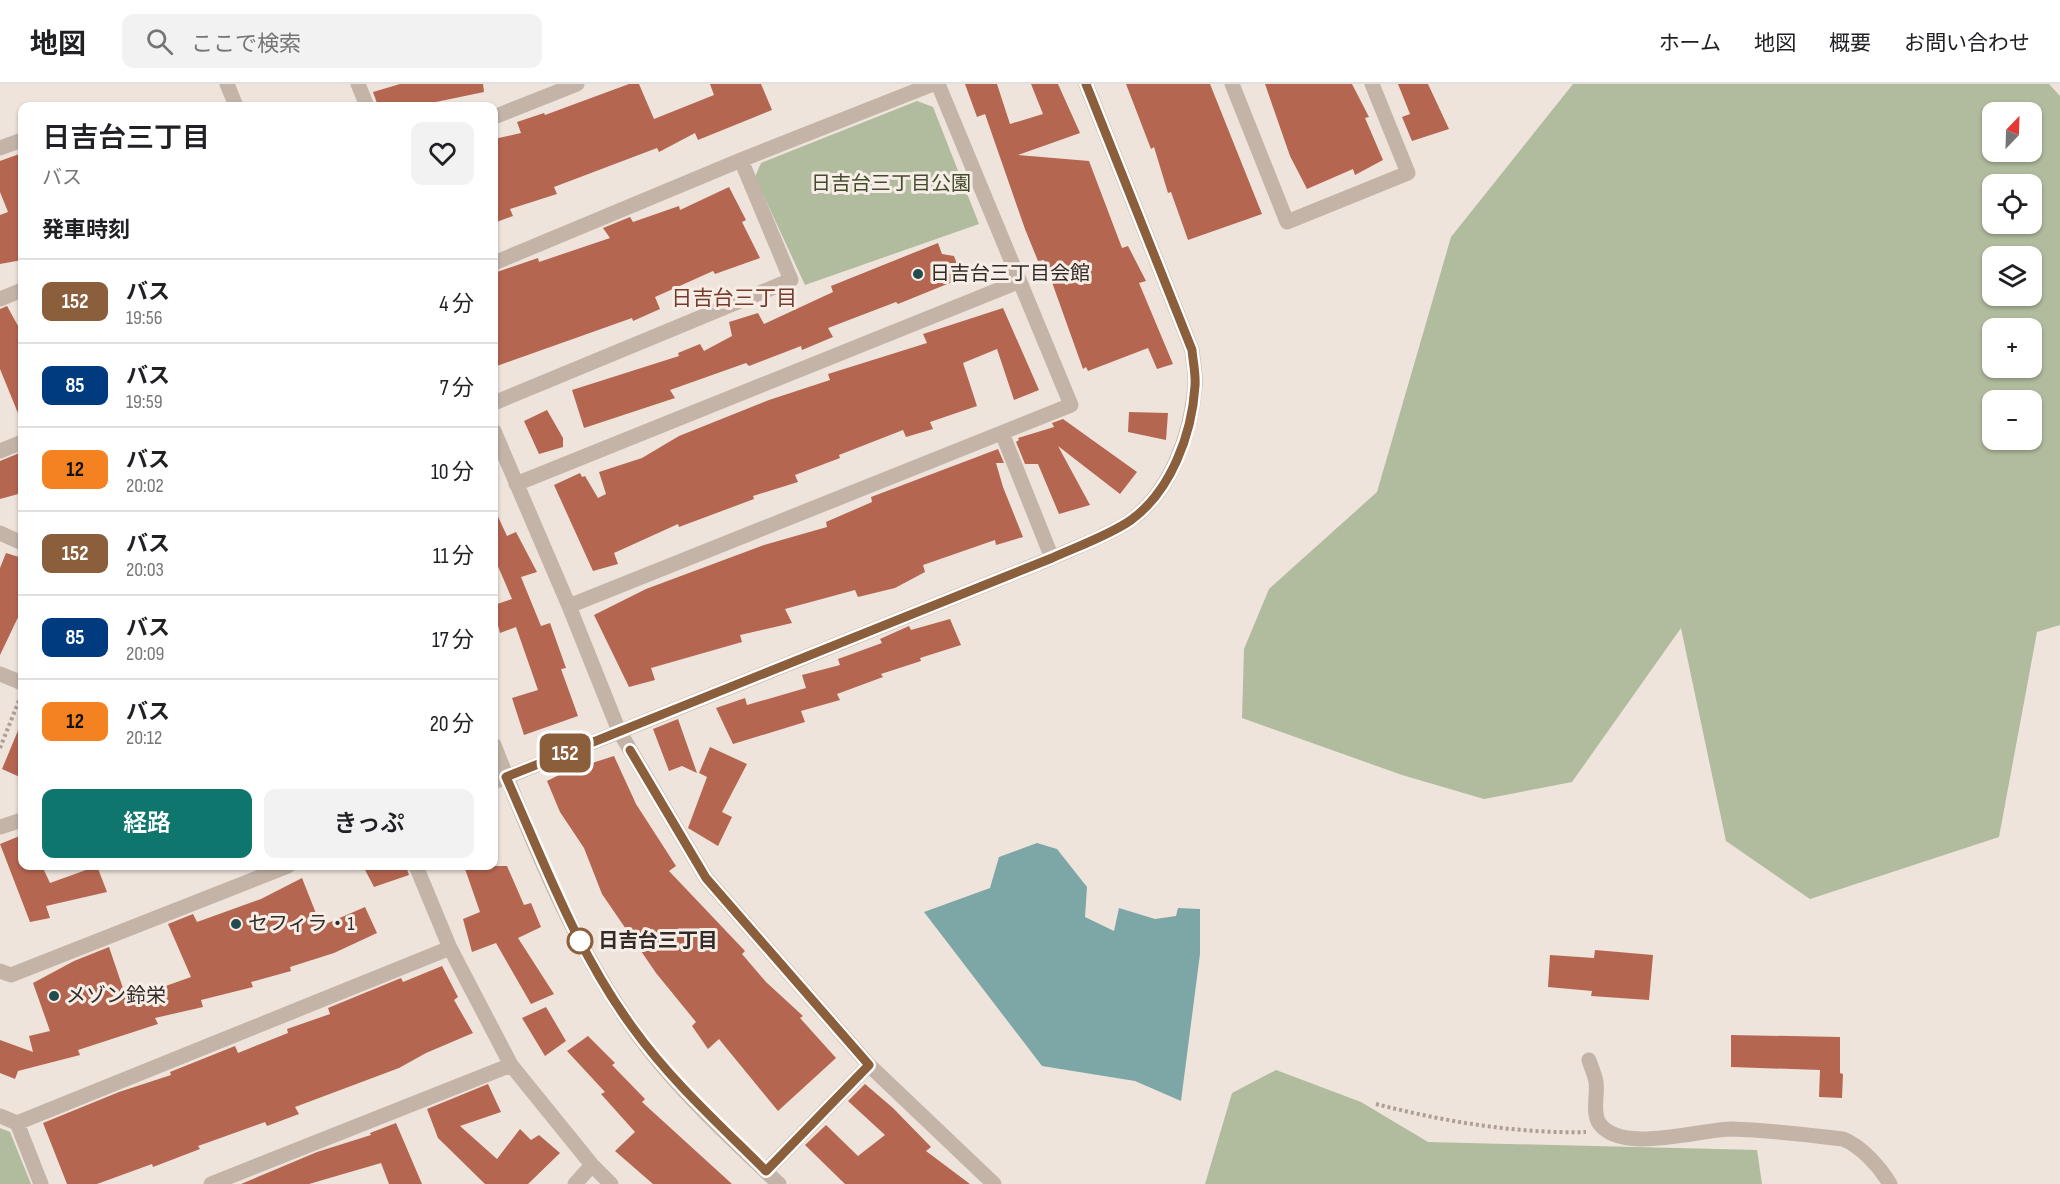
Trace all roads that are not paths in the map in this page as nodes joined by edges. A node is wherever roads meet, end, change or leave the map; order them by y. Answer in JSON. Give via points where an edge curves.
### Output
{"nodes":[{"id":1,"x":226,"y":84,"type":"edge"},
{"id":2,"x":358,"y":84,"type":"edge"},
{"id":3,"x":578,"y":84,"type":"edge"},
{"id":4,"x":935,"y":84,"type":"edge"},
{"id":5,"x":1086,"y":84,"type":"edge"},
{"id":6,"x":1232,"y":84,"type":"edge"},
{"id":7,"x":1372,"y":84,"type":"edge"},
{"id":8,"x":234,"y":102,"type":"edge"},
{"id":9,"x":365,"y":102,"type":"edge"},
{"id":10,"x":498,"y":115,"type":"edge"},
{"id":11,"x":18,"y":141,"type":"edge"},
{"id":12,"x":0,"y":148,"type":"edge"},
{"id":13,"x":741,"y":160,"type":"junction"},
{"id":14,"x":498,"y":261,"type":"edge"},
{"id":15,"x":1018,"y":282,"type":"junction"},
{"id":16,"x":18,"y":292,"type":"edge"},
{"id":17,"x":0,"y":299,"type":"edge"},
{"id":18,"x":498,"y":401,"type":"edge"},
{"id":19,"x":1002,"y":433,"type":"junction"},
{"id":20,"x":498,"y":441,"type":"edge"},
{"id":21,"x":18,"y":444,"type":"edge"},
{"id":22,"x":0,"y":451,"type":"edge"},
{"id":23,"x":516,"y":484,"type":"junction"},
{"id":24,"x":0,"y":533,"type":"edge"},
{"id":25,"x":18,"y":541,"type":"edge"},
{"id":26,"x":1052,"y":558,"type":"junction"},
{"id":27,"x":569,"y":606,"type":"junction"},
{"id":28,"x":0,"y":674,"type":"edge"},
{"id":29,"x":18,"y":681,"type":"edge"},
{"id":30,"x":619,"y":731,"type":"junction"},
{"id":31,"x":500,"y":779,"type":"edge"},
{"id":32,"x":18,"y":821,"type":"edge"},
{"id":33,"x":0,"y":827,"type":"edge"},
{"id":34,"x":278,"y":870,"type":"edge"},
{"id":35,"x":419,"y":870,"type":"edge"},
{"id":36,"x":450,"y":948,"type":"junction"},
{"id":37,"x":0,"y":971,"type":"edge"},
{"id":38,"x":1589,"y":1060,"type":"dead end"},
{"id":39,"x":511,"y":1065,"type":"junction"},
{"id":40,"x":869,"y":1065,"type":"junction"},
{"id":41,"x":0,"y":1116,"type":"edge"},
{"id":42,"x":17,"y":1124,"type":"junction"},
{"id":43,"x":592,"y":1165,"type":"junction"},
{"id":44,"x":766,"y":1171,"type":"junction"},
{"id":45,"x":41,"y":1184,"type":"edge"},
{"id":46,"x":211,"y":1184,"type":"edge"},
{"id":47,"x":575,"y":1184,"type":"edge"},
{"id":48,"x":611,"y":1184,"type":"edge"},
{"id":49,"x":779,"y":1184,"type":"edge"},
{"id":50,"x":994,"y":1184,"type":"edge"},
{"id":51,"x":1890,"y":1184,"type":"edge"}],
"edges":[{"from":1,"to":8,"type":"street"},
{"from":2,"to":9,"type":"street"},
{"from":3,"to":10,"type":"street"},
{"from":4,"to":13,"type":"street"},
{"from":4,"to":15,"type":"street"},
{"from":5,"to":26,"type":"street","via":[[1192,350],[1195,385],[1190,423],[1175,464],[1159,491],[1131,520]]},
{"from":6,"to":7,"type":"street","via":[[1287,222],[1408,173]]},
{"from":11,"to":12,"type":"street"},
{"from":13,"to":14,"type":"street"},
{"from":13,"to":18,"type":"street","via":[[791,280]]},
{"from":15,"to":19,"type":"street","via":[[1071,405]]},
{"from":15,"to":23,"type":"street"},
{"from":16,"to":17,"type":"street"},
{"from":19,"to":26,"type":"street"},
{"from":19,"to":27,"type":"street"},
{"from":20,"to":23,"type":"street"},
{"from":21,"to":22,"type":"street"},
{"from":23,"to":27,"type":"street"},
{"from":24,"to":25,"type":"street"},
{"from":26,"to":30,"type":"street"},
{"from":27,"to":30,"type":"street"},
{"from":28,"to":29,"type":"street"},
{"from":30,"to":31,"type":"street"},
{"from":30,"to":40,"type":"street","via":[[706,878]]},
{"from":31,"to":44,"type":"street","via":[[600,979],[633,1029],[677,1081]]},
{"from":32,"to":33,"type":"street"},
{"from":34,"to":37,"type":"street","via":[[11,975]]},
{"from":35,"to":36,"type":"street"},
{"from":36,"to":39,"type":"street"},
{"from":36,"to":42,"type":"street"},
{"from":38,"to":51,"type":"street","via":[[1596,1081],[1596,1117],[1608,1132],[1622,1137],[1667,1139],[1728,1129],[1843,1139],[1871,1160]]},
{"from":39,"to":43,"type":"street"},
{"from":39,"to":46,"type":"street"},
{"from":40,"to":44,"type":"street"},
{"from":40,"to":50,"type":"street"},
{"from":41,"to":42,"type":"street"},
{"from":42,"to":45,"type":"street"},
{"from":43,"to":47,"type":"street"},
{"from":43,"to":48,"type":"street"},
{"from":44,"to":49,"type":"street"}]}
